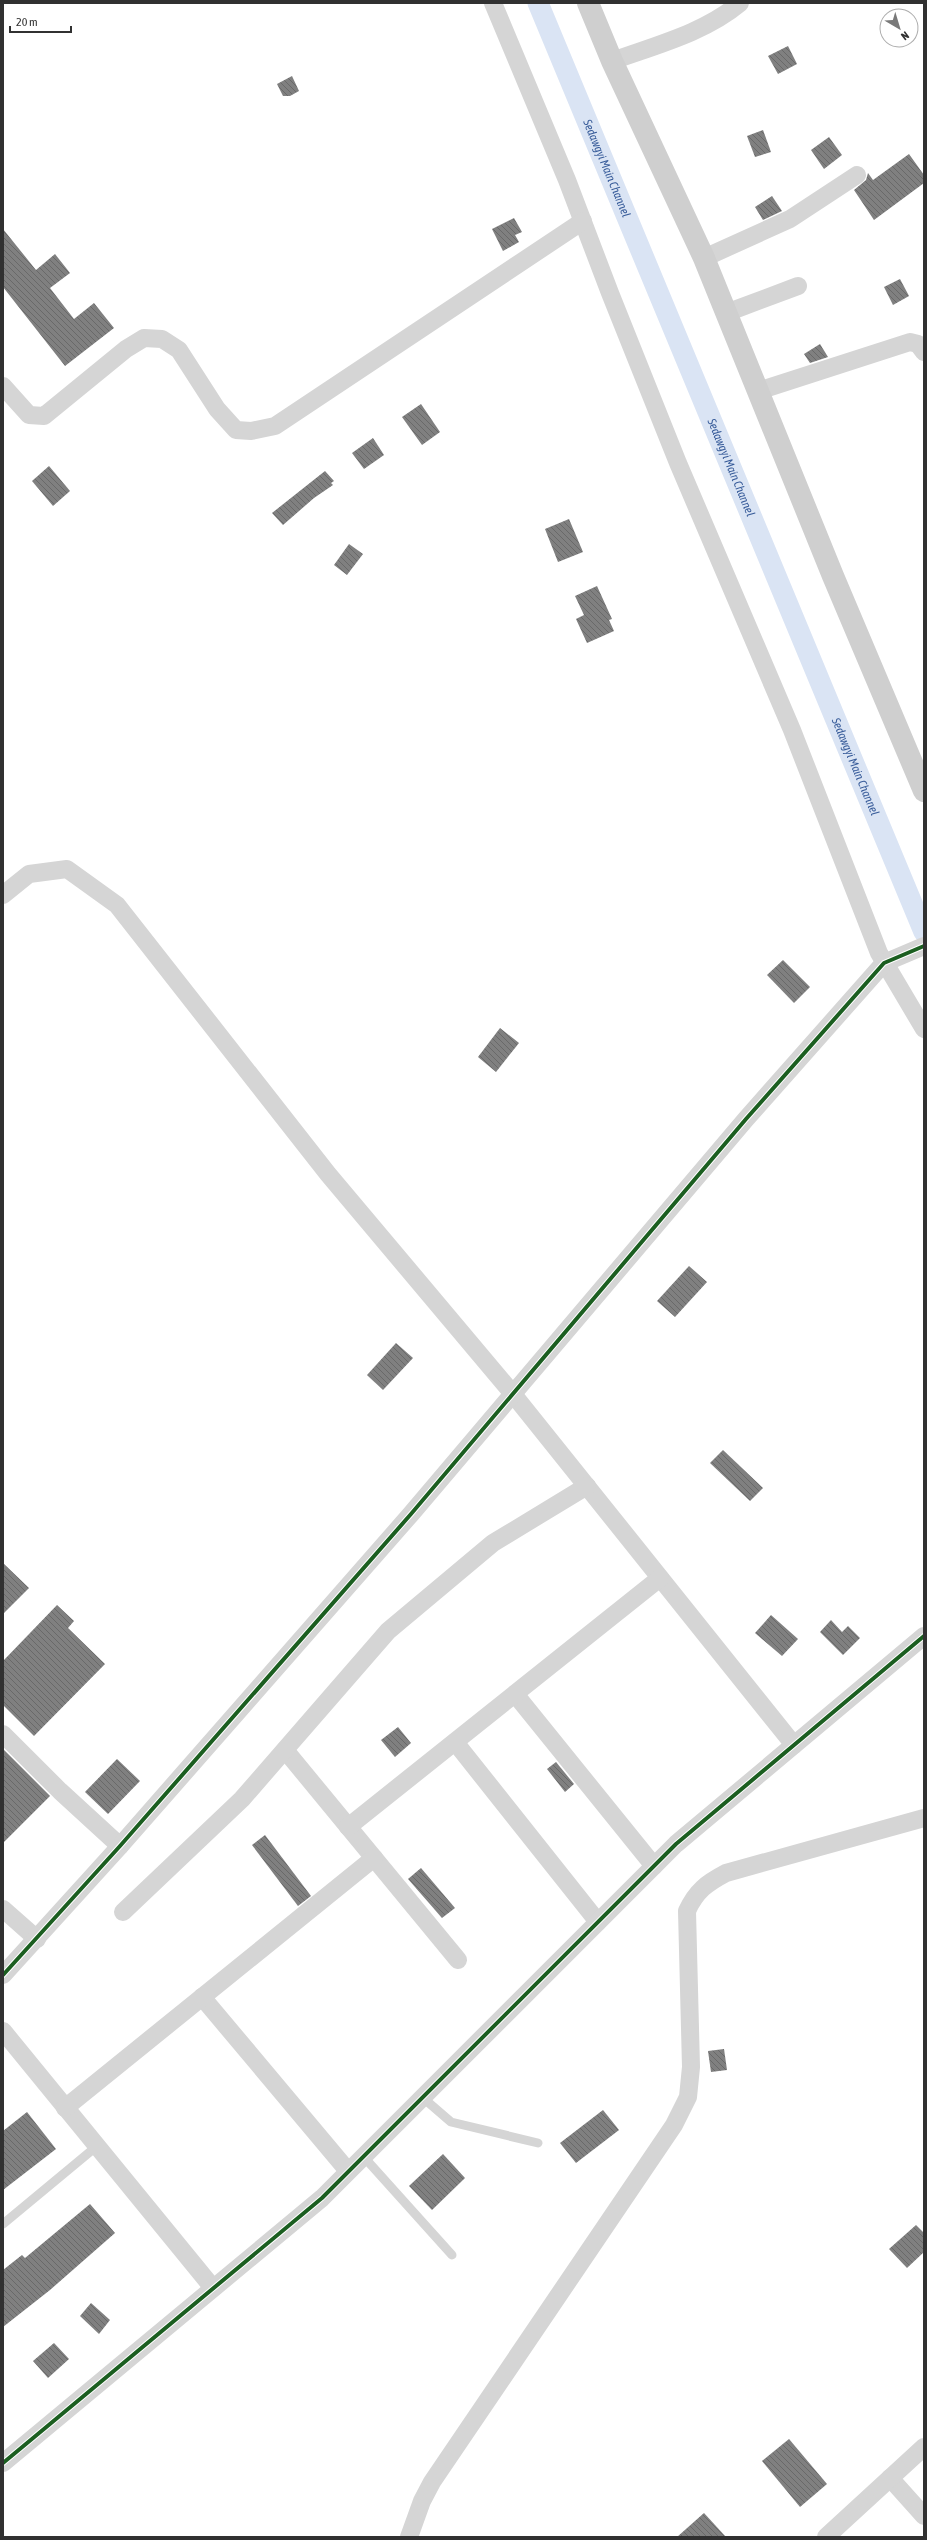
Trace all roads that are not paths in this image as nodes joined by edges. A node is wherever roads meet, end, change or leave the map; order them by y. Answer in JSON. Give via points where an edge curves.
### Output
{"nodes":[{"id":1,"x":493,"y":3,"type":"edge"},
{"id":2,"x":588,"y":3,"type":"edge"},
{"id":3,"x":740,"y":3,"type":"edge"},
{"id":4,"x":612,"y":61,"type":"junction"},
{"id":5,"x":857,"y":175,"type":"dead end"},
{"id":6,"x":583,"y":221,"type":"junction"},
{"id":7,"x":704,"y":258,"type":"junction"},
{"id":8,"x":798,"y":286,"type":"dead end"},
{"id":9,"x":726,"y":313,"type":"junction"},
{"id":10,"x":924,"y":352,"type":"edge"},
{"id":11,"x":3,"y":386,"type":"edge"},
{"id":12,"x":758,"y":391,"type":"junction"},
{"id":13,"x":924,"y":791,"type":"edge"},
{"id":14,"x":3,"y":895,"type":"edge"},
{"id":15,"x":924,"y":946,"type":"edge"},
{"id":16,"x":884,"y":962,"type":"junction"},
{"id":17,"x":924,"y":1029,"type":"edge"},
{"id":18,"x":513,"y":1394,"type":"junction"},
{"id":19,"x":587,"y":1486,"type":"junction"},
{"id":20,"x":660,"y":1578,"type":"junction"},
{"id":21,"x":924,"y":1636,"type":"edge"},
{"id":22,"x":515,"y":1694,"type":"junction"},
{"id":23,"x":3,"y":1734,"type":"edge"},
{"id":24,"x":455,"y":1742,"type":"junction"},
{"id":25,"x":794,"y":1745,"type":"junction"},
{"id":26,"x":285,"y":1750,"type":"junction"},
{"id":27,"x":924,"y":1818,"type":"edge"},
{"id":28,"x":348,"y":1827,"type":"junction"},
{"id":29,"x":120,"y":1846,"type":"junction"},
{"id":30,"x":374,"y":1858,"type":"junction"},
{"id":31,"x":654,"y":1866,"type":"junction"},
{"id":32,"x":3,"y":1909,"type":"edge"},
{"id":33,"x":123,"y":1912,"type":"dead end"},
{"id":34,"x":598,"y":1922,"type":"junction"},
{"id":35,"x":37,"y":1939,"type":"junction"},
{"id":36,"x":458,"y":1960,"type":"dead end"},
{"id":37,"x":3,"y":1975,"type":"edge"},
{"id":38,"x":202,"y":1997,"type":"junction"},
{"id":39,"x":3,"y":2031,"type":"edge"},
{"id":40,"x":422,"y":2097,"type":"junction"},
{"id":41,"x":65,"y":2108,"type":"junction"},
{"id":42,"x":538,"y":2143,"type":"dead end"},
{"id":43,"x":97,"y":2146,"type":"junction"},
{"id":44,"x":363,"y":2156,"type":"junction"},
{"id":45,"x":348,"y":2171,"type":"junction"},
{"id":46,"x":3,"y":2224,"type":"edge"},
{"id":47,"x":452,"y":2255,"type":"dead end"},
{"id":48,"x":213,"y":2288,"type":"junction"},
{"id":49,"x":924,"y":2447,"type":"edge"},
{"id":50,"x":3,"y":2463,"type":"edge"},
{"id":51,"x":890,"y":2478,"type":"junction"},
{"id":52,"x":924,"y":2516,"type":"edge"},
{"id":53,"x":409,"y":2537,"type":"edge"},
{"id":54,"x":826,"y":2537,"type":"edge"}],
"edges":[{"from":1,"to":6,"type":"street"},
{"from":2,"to":4,"type":"street"},
{"from":3,"to":4,"type":"street","via":[[726,15],[699,29]]},
{"from":4,"to":7,"type":"street"},
{"from":5,"to":7,"type":"street","via":[[790,219]]},
{"from":6,"to":11,"type":"street","via":[[275,426],[251,431],[236,430],[217,409],[179,350],[162,339],[144,338],[126,349],[44,416],[29,415]]},
{"from":6,"to":16,"type":"street","via":[[662,422],[792,730]]},
{"from":7,"to":9,"type":"street"},
{"from":8,"to":9,"type":"street"},
{"from":9,"to":12,"type":"street"},
{"from":10,"to":12,"type":"street","via":[[918,344],[910,342]]},
{"from":12,"to":13,"type":"street","via":[[832,576]]},
{"from":14,"to":18,"type":"street","via":[[29,874],[68,869],[117,905],[328,1174]]},
{"from":15,"to":16,"type":"street"},
{"from":16,"to":17,"type":"street"},
{"from":16,"to":18,"type":"street","via":[[746,1119]]},
{"from":18,"to":19,"type":"street"},
{"from":18,"to":29,"type":"street"},
{"from":19,"to":20,"type":"street"},
{"from":19,"to":26,"type":"street","via":[[494,1543],[388,1631]]},
{"from":20,"to":22,"type":"street"},
{"from":20,"to":25,"type":"street"},
{"from":21,"to":25,"type":"street"},
{"from":22,"to":24,"type":"street"},
{"from":22,"to":31,"type":"street"},
{"from":23,"to":29,"type":"street"},
{"from":24,"to":28,"type":"street"},
{"from":24,"to":34,"type":"street"},
{"from":25,"to":31,"type":"street","via":[[676,1844]]},
{"from":26,"to":28,"type":"street"},
{"from":26,"to":33,"type":"street","via":[[242,1799]]},
{"from":27,"to":53,"type":"street","via":[[726,1873],[708,1882],[694,1896],[687,1911],[691,2066],[688,2097],[674,2125],[432,2482]]},
{"from":28,"to":30,"type":"street"},
{"from":29,"to":35,"type":"street"},
{"from":30,"to":36,"type":"street"},
{"from":30,"to":38,"type":"street"},
{"from":31,"to":34,"type":"street"},
{"from":32,"to":35,"type":"street"},
{"from":34,"to":40,"type":"street"},
{"from":35,"to":37,"type":"street"},
{"from":38,"to":41,"type":"street"},
{"from":38,"to":45,"type":"street"},
{"from":39,"to":41,"type":"street"},
{"from":40,"to":42,"type":"lane","via":[[451,2122]]},
{"from":40,"to":44,"type":"street"},
{"from":41,"to":43,"type":"street"},
{"from":43,"to":46,"type":"lane"},
{"from":43,"to":48,"type":"street"},
{"from":44,"to":45,"type":"street"},
{"from":44,"to":47,"type":"lane"},
{"from":45,"to":48,"type":"street","via":[[322,2198]]},
{"from":48,"to":50,"type":"street"},
{"from":49,"to":51,"type":"street"},
{"from":51,"to":52,"type":"street"},
{"from":51,"to":54,"type":"street"}]}
